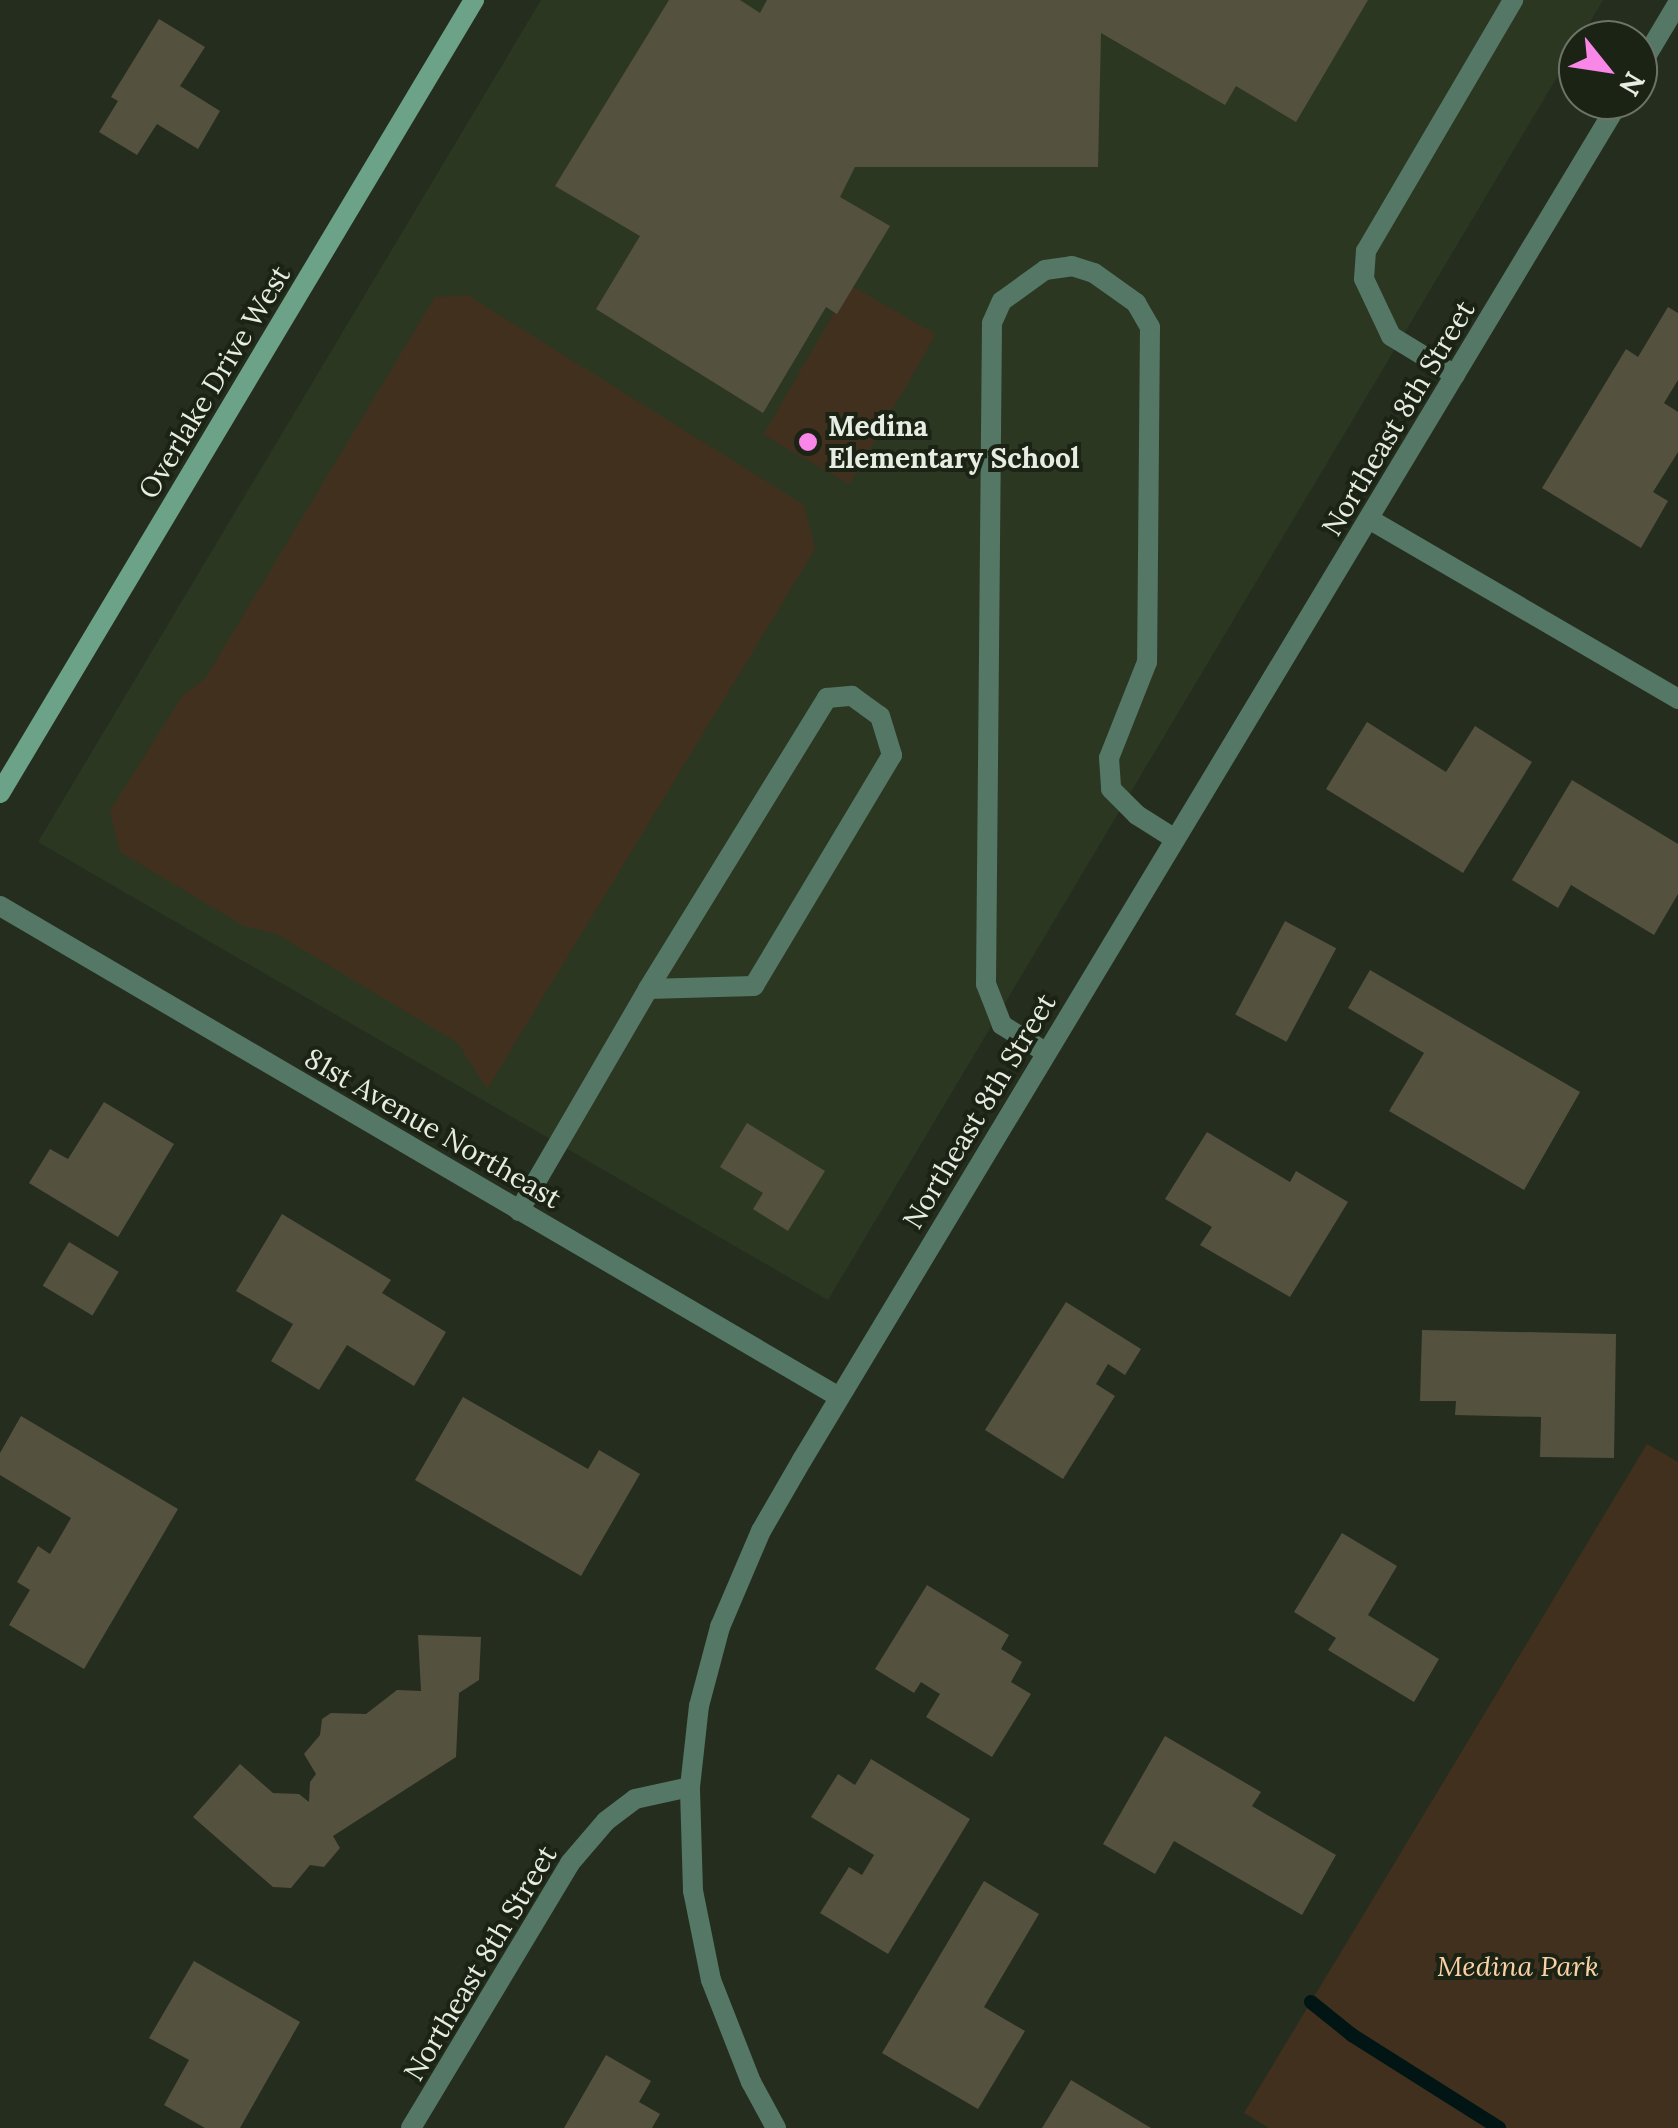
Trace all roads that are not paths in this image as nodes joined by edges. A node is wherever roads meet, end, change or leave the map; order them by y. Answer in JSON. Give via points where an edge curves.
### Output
{"nodes":[{"id":1,"x":474,"y":0,"type":"edge"},
{"id":2,"x":1514,"y":0,"type":"edge"},
{"id":3,"x":1678,"y":3,"type":"edge"},
{"id":4,"x":1658,"y":36,"type":"edge"},
{"id":5,"x":1608,"y":120,"type":"edge"},
{"id":6,"x":1455,"y":376,"type":"junction"},
{"id":7,"x":1370,"y":519,"type":"junction"},
{"id":8,"x":1678,"y":700,"type":"edge"},
{"id":9,"x":0,"y":792,"type":"edge"},
{"id":10,"x":1175,"y":839,"type":"junction"},
{"id":11,"x":0,"y":906,"type":"edge"},
{"id":12,"x":648,"y":989,"type":"junction"},
{"id":13,"x":1045,"y":1052,"type":"junction"},
{"id":14,"x":519,"y":1211,"type":"junction"},
{"id":15,"x":839,"y":1397,"type":"junction"},
{"id":16,"x":690,"y":1788,"type":"junction"},
{"id":17,"x":412,"y":2128,"type":"edge"},
{"id":18,"x":776,"y":2128,"type":"edge"}],
"edges":[{"from":1,"to":9,"type":"street","name":"Overlake Drive West"},
{"from":2,"to":6,"type":"street","via":[[1366,251],[1364,279],[1391,336]]},
{"from":3,"to":4,"type":"street"},
{"from":5,"to":6,"type":"street","name":"Northeast 8th Street"},
{"from":6,"to":7,"type":"street","name":"Northeast 8th Street"},
{"from":7,"to":8,"type":"street"},
{"from":7,"to":10,"type":"street","name":"Northeast 8th Street"},
{"from":10,"to":13,"type":"street","name":"Northeast 8th Street"},
{"from":10,"to":13,"type":"street","via":[[1136,815],[1111,789],[1108,758],[1147,662],[1150,327],[1136,302],[1094,273],[1072,266],[1045,270],[1002,300],[992,322],[986,984],[1002,1025]]},
{"from":11,"to":14,"type":"street","name":"81st Avenue Northeast"},
{"from":12,"to":12,"type":"street","via":[[754,986],[892,755],[880,716],[852,696],[827,698]]},
{"from":12,"to":14,"type":"street"},
{"from":13,"to":15,"type":"street","name":"Northeast 8th Street"},
{"from":14,"to":15,"type":"street","name":"81st Avenue Northeast"},
{"from":15,"to":16,"type":"street","name":"Northeast 8th Street","via":[[761,1532],[720,1627],[699,1706]]},
{"from":16,"to":17,"type":"street","name":"Northeast 8th Street","via":[[635,1799],[570,1863]]},
{"from":16,"to":18,"type":"street","via":[[693,1891],[711,1980]]}]}
